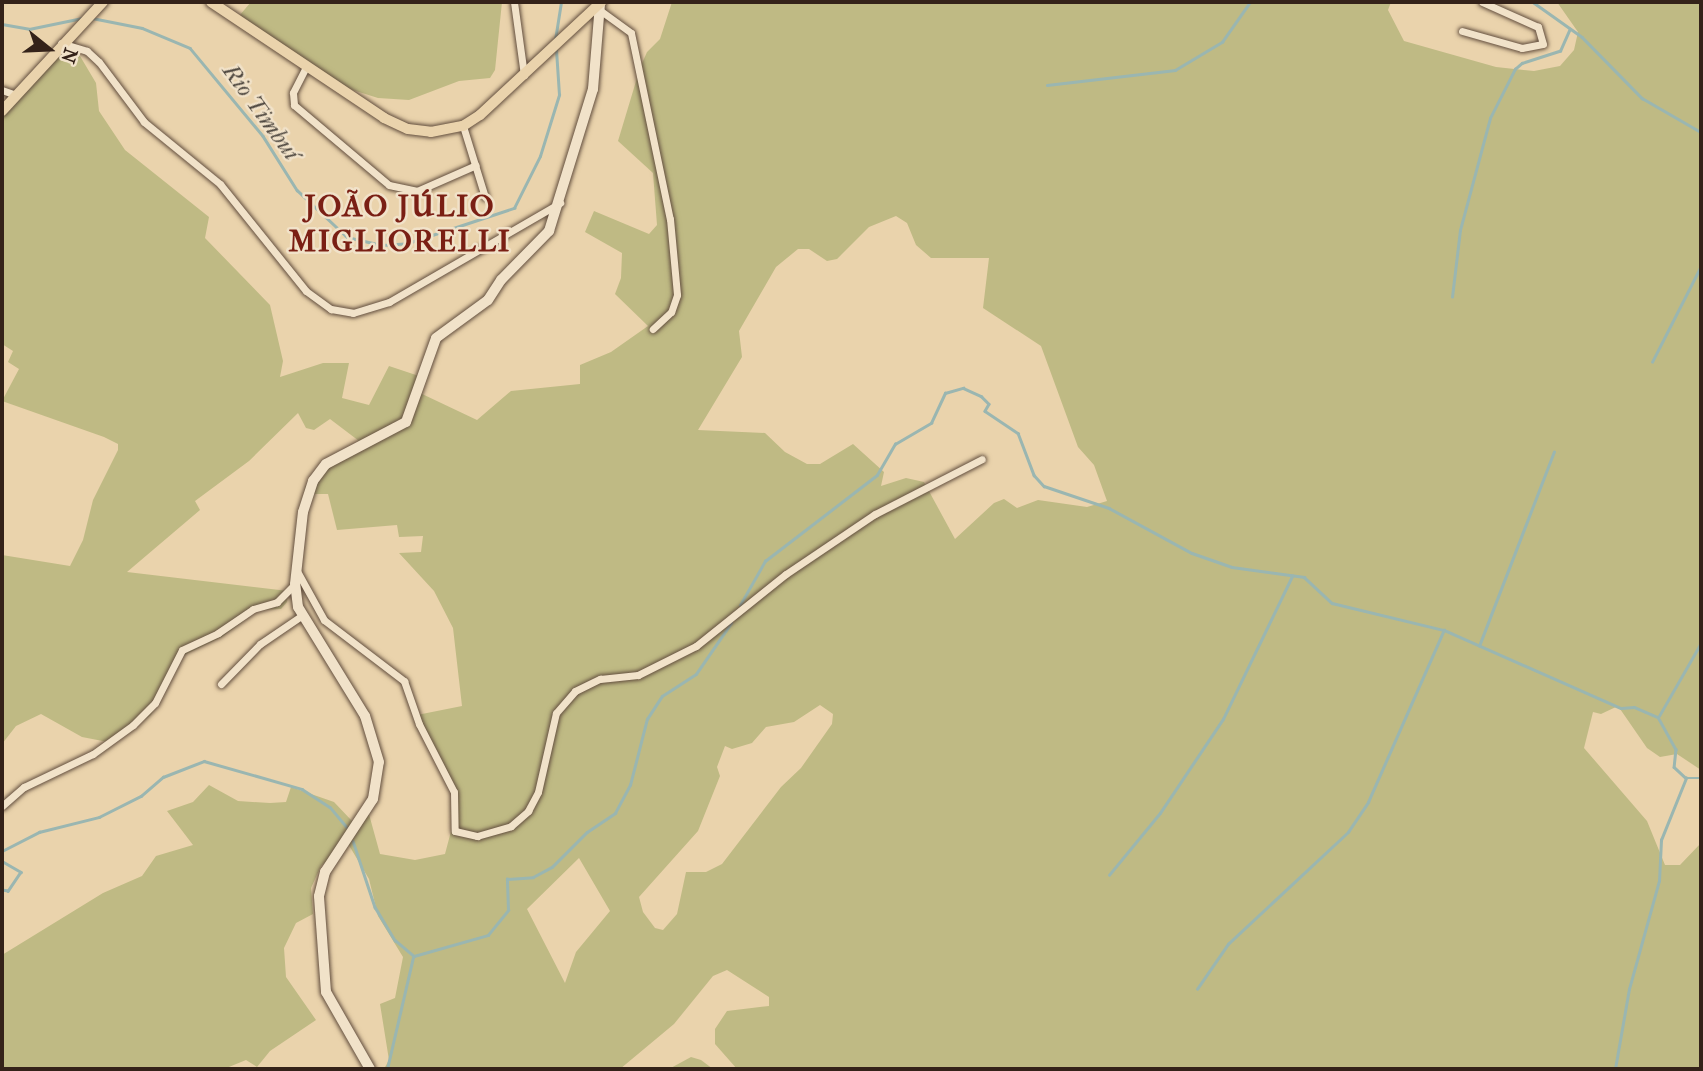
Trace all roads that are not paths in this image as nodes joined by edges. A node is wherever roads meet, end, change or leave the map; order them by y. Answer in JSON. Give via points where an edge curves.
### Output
{"nodes":[{"id":1,"x":103,"y":2,"type":"edge"},
{"id":2,"x":211,"y":2,"type":"edge"},
{"id":3,"x":514,"y":2,"type":"edge"},
{"id":4,"x":1482,"y":2,"type":"edge"},
{"id":5,"x":601,"y":5,"type":"edge"},
{"id":6,"x":1462,"y":31,"type":"dead end"},
{"id":7,"x":61,"y":43,"type":"junction"},
{"id":8,"x":307,"y":65,"type":"junction"},
{"id":9,"x":524,"y":75,"type":"junction"},
{"id":10,"x":2,"y":90,"type":"edge"},
{"id":11,"x":16,"y":95,"type":"junction"},
{"id":12,"x":2,"y":111,"type":"edge"},
{"id":13,"x":463,"y":126,"type":"junction"},
{"id":14,"x":476,"y":165,"type":"junction"},
{"id":15,"x":485,"y":197,"type":"dead end"},
{"id":16,"x":560,"y":203,"type":"junction"},
{"id":17,"x":653,"y":329,"type":"dead end"},
{"id":18,"x":982,"y":459,"type":"dead end"},
{"id":19,"x":296,"y":569,"type":"junction"},
{"id":20,"x":295,"y":584,"type":"junction"},
{"id":21,"x":301,"y":615,"type":"junction"},
{"id":22,"x":221,"y":684,"type":"dead end"},
{"id":23,"x":2,"y":806,"type":"edge"},
{"id":24,"x":370,"y":1069,"type":"edge"}],
"edges":[{"from":1,"to":7,"type":"main road"},
{"from":2,"to":8,"type":"main road"},
{"from":3,"to":9,"type":"street"},
{"from":4,"to":6,"type":"street","via":[[1538,27],[1543,44],[1522,48]]},
{"from":5,"to":9,"type":"main road"},
{"from":5,"to":16,"type":"street","via":[[593,89]]},
{"from":5,"to":17,"type":"street","via":[[631,33],[670,219],[677,295],[671,312]]},
{"from":7,"to":11,"type":"main road"},
{"from":7,"to":16,"type":"street","via":[[87,51],[99,62],[144,122],[220,184],[306,290],[331,309],[353,313],[389,302]]},
{"from":8,"to":13,"type":"main road","via":[[399,126],[431,132]]},
{"from":8,"to":14,"type":"street","via":[[293,93],[293,104],[389,185],[417,191]]},
{"from":9,"to":13,"type":"main road"},
{"from":10,"to":11,"type":"street"},
{"from":11,"to":12,"type":"main road"},
{"from":13,"to":14,"type":"street"},
{"from":14,"to":15,"type":"street"},
{"from":16,"to":19,"type":"street","via":[[549,231],[501,279],[488,300],[436,338],[406,422],[394,433],[334,458],[319,471],[303,512]]},
{"from":18,"to":19,"type":"street","via":[[874,514],[786,574],[696,646],[638,675],[600,679],[575,691],[556,713],[538,792],[528,811],[511,827],[477,836],[455,831],[454,792],[419,724],[404,681],[324,620]]},
{"from":19,"to":20,"type":"street"},
{"from":20,"to":21,"type":"street"},
{"from":20,"to":23,"type":"street","via":[[277,602],[253,609],[182,650],[155,703],[133,725],[93,754],[24,787]]},
{"from":21,"to":22,"type":"street","via":[[260,644]]},
{"from":21,"to":24,"type":"street","via":[[365,716],[379,762],[379,779],[369,808],[320,885],[326,992]]}]}
